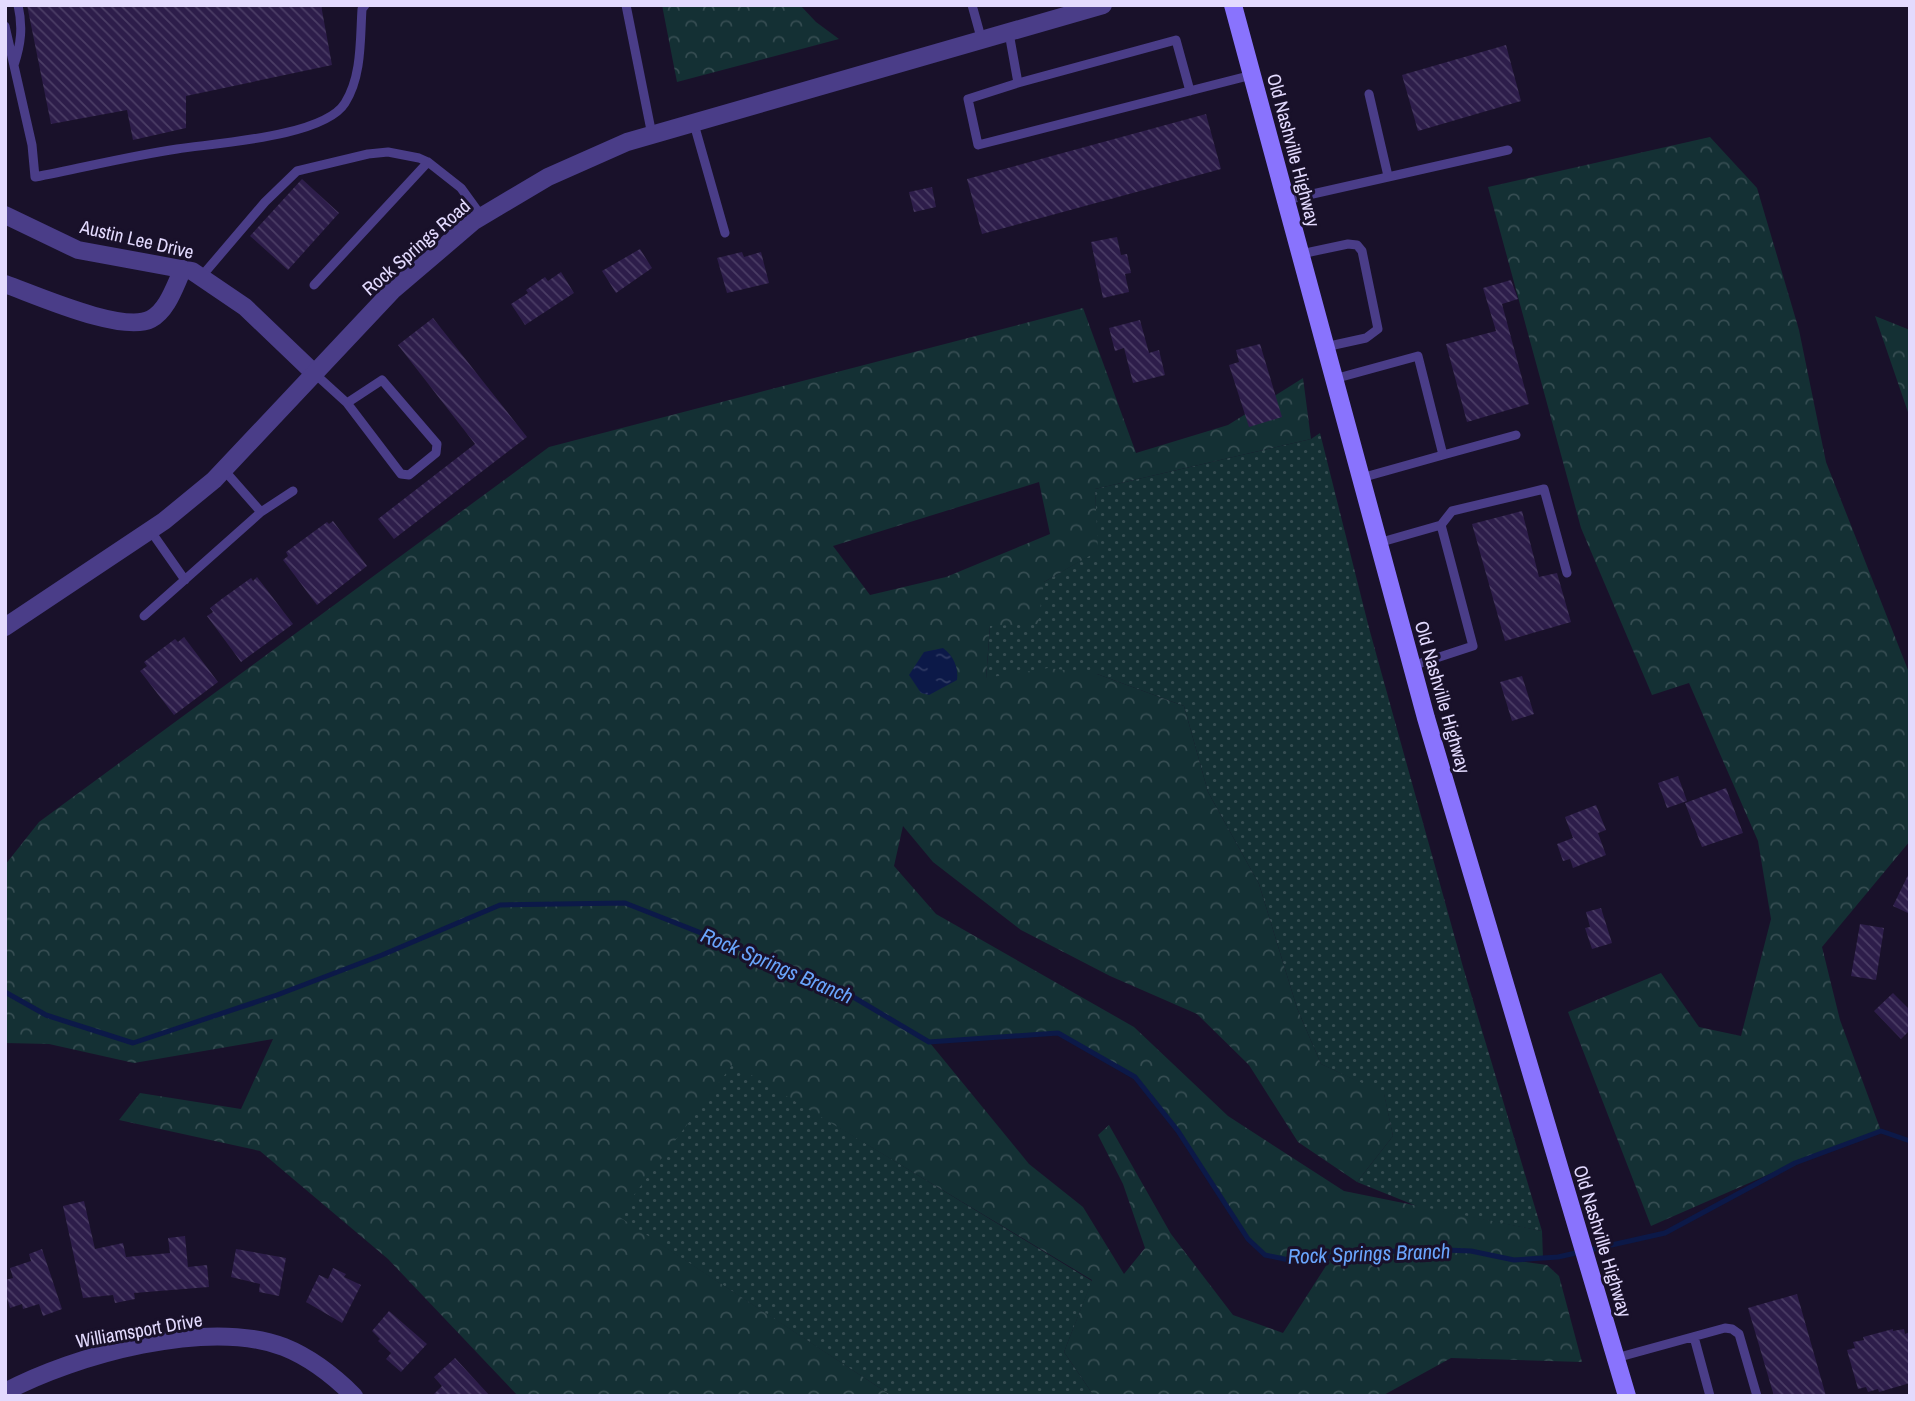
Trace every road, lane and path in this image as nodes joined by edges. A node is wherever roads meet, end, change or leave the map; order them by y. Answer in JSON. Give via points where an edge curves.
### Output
{"nodes":[{"id":1,"x":18,"y":5,"type":"edge"},
{"id":2,"x":365,"y":5,"type":"edge"},
{"id":3,"x":626,"y":5,"type":"edge"},
{"id":4,"x":972,"y":5,"type":"edge"},
{"id":5,"x":1103,"y":5,"type":"edge"},
{"id":6,"x":1233,"y":5,"type":"edge"},
{"id":7,"x":5,"y":26,"type":"edge"},
{"id":8,"x":1009,"y":33,"type":"junction"},
{"id":9,"x":982,"y":41,"type":"junction"},
{"id":10,"x":14,"y":66,"type":"junction"},
{"id":11,"x":1252,"y":75,"type":"junction"},
{"id":12,"x":1018,"y":83,"type":"junction"},
{"id":13,"x":1190,"y":91,"type":"junction"},
{"id":14,"x":1369,"y":94,"type":"dead end"},
{"id":15,"x":695,"y":124,"type":"junction"},
{"id":16,"x":652,"y":135,"type":"junction"},
{"id":17,"x":1508,"y":150,"type":"dead end"},
{"id":18,"x":428,"y":162,"type":"junction"},
{"id":19,"x":1388,"y":176,"type":"junction"},
{"id":20,"x":1286,"y":200,"type":"junction"},
{"id":21,"x":5,"y":215,"type":"edge"},
{"id":22,"x":482,"y":217,"type":"junction"},
{"id":23,"x":725,"y":233,"type":"dead end"},
{"id":24,"x":1301,"y":254,"type":"junction"},
{"id":25,"x":183,"y":269,"type":"junction"},
{"id":26,"x":201,"y":277,"type":"junction"},
{"id":27,"x":5,"y":284,"type":"edge"},
{"id":28,"x":314,"y":285,"type":"dead end"},
{"id":29,"x":1325,"y":347,"type":"junction"},
{"id":30,"x":314,"y":373,"type":"junction"},
{"id":31,"x":1334,"y":380,"type":"junction"},
{"id":32,"x":347,"y":403,"type":"junction"},
{"id":33,"x":1516,"y":435,"type":"dead end"},
{"id":34,"x":1443,"y":455,"type":"junction"},
{"id":35,"x":224,"y":470,"type":"junction"},
{"id":36,"x":1361,"y":478,"type":"junction"},
{"id":37,"x":293,"y":491,"type":"dead end"},
{"id":38,"x":261,"y":512,"type":"junction"},
{"id":39,"x":1441,"y":525,"type":"junction"},
{"id":40,"x":150,"y":530,"type":"junction"},
{"id":41,"x":1378,"y":543,"type":"junction"},
{"id":42,"x":1567,"y":573,"type":"dead end"},
{"id":43,"x":185,"y":580,"type":"junction"},
{"id":44,"x":144,"y":617,"type":"dead end"},
{"id":45,"x":5,"y":627,"type":"edge"},
{"id":46,"x":1412,"y":666,"type":"junction"},
{"id":47,"x":1694,"y":1336,"type":"junction"},
{"id":48,"x":1616,"y":1358,"type":"junction"},
{"id":49,"x":5,"y":1392,"type":"edge"},
{"id":50,"x":354,"y":1396,"type":"edge"},
{"id":51,"x":1627,"y":1396,"type":"edge"},
{"id":52,"x":1710,"y":1396,"type":"edge"},
{"id":53,"x":1758,"y":1396,"type":"edge"}],
"edges":[{"from":1,"to":10,"type":"lane","via":[[22,25]]},
{"from":2,"to":10,"type":"lane","via":[[357,78],[345,104],[309,125],[242,142],[178,149],[35,177]]},
{"from":3,"to":16,"type":"lane"},
{"from":4,"to":9,"type":"lane"},
{"from":5,"to":8,"type":"street","name":"Rock Springs Road"},
{"from":6,"to":11,"type":"main road","name":"Old Nashville Highway"},
{"from":7,"to":10,"type":"lane"},
{"from":8,"to":9,"type":"street","name":"Rock Springs Road"},
{"from":8,"to":12,"type":"lane"},
{"from":9,"to":15,"type":"street","name":"Rock Springs Road"},
{"from":11,"to":13,"type":"lane"},
{"from":11,"to":20,"type":"main road","name":"Old Nashville Highway"},
{"from":12,"to":13,"type":"lane","via":[[1176,40]]},
{"from":12,"to":13,"type":"lane","via":[[968,99],[978,145]]},
{"from":14,"to":19,"type":"lane"},
{"from":15,"to":16,"type":"street","name":"Rock Springs Road"},
{"from":15,"to":23,"type":"lane"},
{"from":16,"to":22,"type":"street","name":"Rock Springs Road","via":[[548,177]]},
{"from":17,"to":19,"type":"lane"},
{"from":18,"to":22,"type":"lane","via":[[461,188]]},
{"from":18,"to":26,"type":"lane","via":[[388,152],[297,171]]},
{"from":18,"to":28,"type":"lane"},
{"from":19,"to":20,"type":"lane"},
{"from":20,"to":24,"type":"main road","name":"Old Nashville Highway"},
{"from":21,"to":25,"type":"street","name":"Austin Lee Drive","via":[[78,250]]},
{"from":22,"to":30,"type":"street","name":"Rock Springs Road","via":[[392,291]]},
{"from":24,"to":29,"type":"main road","name":"Old Nashville Highway"},
{"from":24,"to":29,"type":"lane","via":[[1348,244],[1362,251],[1378,329],[1366,338]]},
{"from":25,"to":26,"type":"street","name":"Austin Lee Drive"},
{"from":25,"to":27,"type":"street","via":[[167,303],[153,319],[134,324],[106,320]]},
{"from":26,"to":30,"type":"street","name":"Austin Lee Drive","via":[[245,307]]},
{"from":29,"to":31,"type":"main road","name":"Old Nashville Highway"},
{"from":30,"to":32,"type":"lane"},
{"from":30,"to":35,"type":"street","name":"Rock Springs Road"},
{"from":31,"to":34,"type":"lane","via":[[1418,356]]},
{"from":31,"to":36,"type":"main road","name":"Old Nashville Highway"},
{"from":32,"to":32,"type":"lane","via":[[401,474],[409,475],[436,453],[437,444],[382,380]]},
{"from":33,"to":34,"type":"lane"},
{"from":34,"to":36,"type":"lane"},
{"from":35,"to":38,"type":"lane"},
{"from":35,"to":40,"type":"street","name":"Rock Springs Road"},
{"from":36,"to":41,"type":"main road","name":"Old Nashville Highway"},
{"from":37,"to":38,"type":"lane"},
{"from":38,"to":43,"type":"lane"},
{"from":39,"to":41,"type":"lane"},
{"from":39,"to":42,"type":"lane","via":[[1452,511],[1544,489]]},
{"from":39,"to":46,"type":"lane","via":[[1473,646]]},
{"from":40,"to":43,"type":"lane"},
{"from":40,"to":45,"type":"street","name":"Rock Springs Road"},
{"from":41,"to":46,"type":"main road","name":"Old Nashville Highway"},
{"from":43,"to":44,"type":"lane"},
{"from":46,"to":48,"type":"main road","name":"Old Nashville Highway"},
{"from":47,"to":48,"type":"lane"},
{"from":47,"to":52,"type":"lane"},
{"from":47,"to":53,"type":"lane","via":[[1725,1328],[1739,1334]]},
{"from":48,"to":51,"type":"main road","name":"Old Nashville Highway"},
{"from":49,"to":50,"type":"street","name":"Williamsport Drive","via":[[74,1362],[186,1338],[223,1337],[283,1347],[306,1358]]}]}
